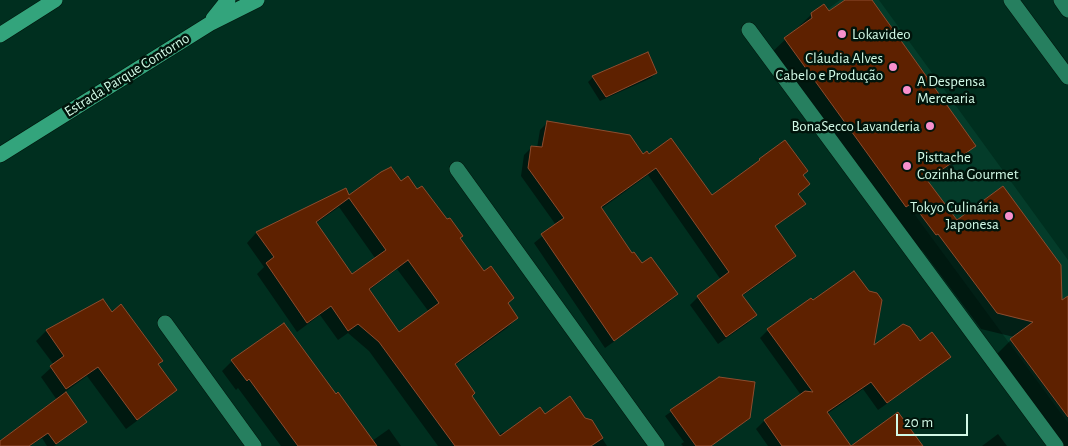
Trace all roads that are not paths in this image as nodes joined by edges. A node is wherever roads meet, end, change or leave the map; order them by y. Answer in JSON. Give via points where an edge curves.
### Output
{"nodes":[{"id":1,"x":54,"y":0,"type":"edge"},
{"id":2,"x":228,"y":0,"type":"edge"},
{"id":3,"x":257,"y":0,"type":"edge"},
{"id":4,"x":1011,"y":0,"type":"edge"},
{"id":5,"x":1061,"y":0,"type":"edge"},
{"id":6,"x":1068,"y":10,"type":"edge"},
{"id":7,"x":211,"y":23,"type":"junction"},
{"id":8,"x":749,"y":30,"type":"dead end"},
{"id":9,"x":0,"y":35,"type":"edge"},
{"id":10,"x":1068,"y":77,"type":"edge"},
{"id":11,"x":0,"y":155,"type":"edge"},
{"id":12,"x":457,"y":169,"type":"dead end"},
{"id":13,"x":165,"y":323,"type":"dead end"},
{"id":14,"x":254,"y":446,"type":"edge"},
{"id":15,"x":657,"y":446,"type":"edge"},
{"id":16,"x":1056,"y":446,"type":"edge"}],
"edges":[{"from":1,"to":9,"type":"highway"},
{"from":2,"to":7,"type":"highway"},
{"from":3,"to":7,"type":"highway","name":"Estrada Parque Contorno"},
{"from":4,"to":10,"type":"street"},
{"from":5,"to":6,"type":"street"},
{"from":7,"to":11,"type":"highway","name":"Estrada Parque Contorno"},
{"from":8,"to":16,"type":"street"},
{"from":12,"to":15,"type":"street"},
{"from":13,"to":14,"type":"street"}]}
